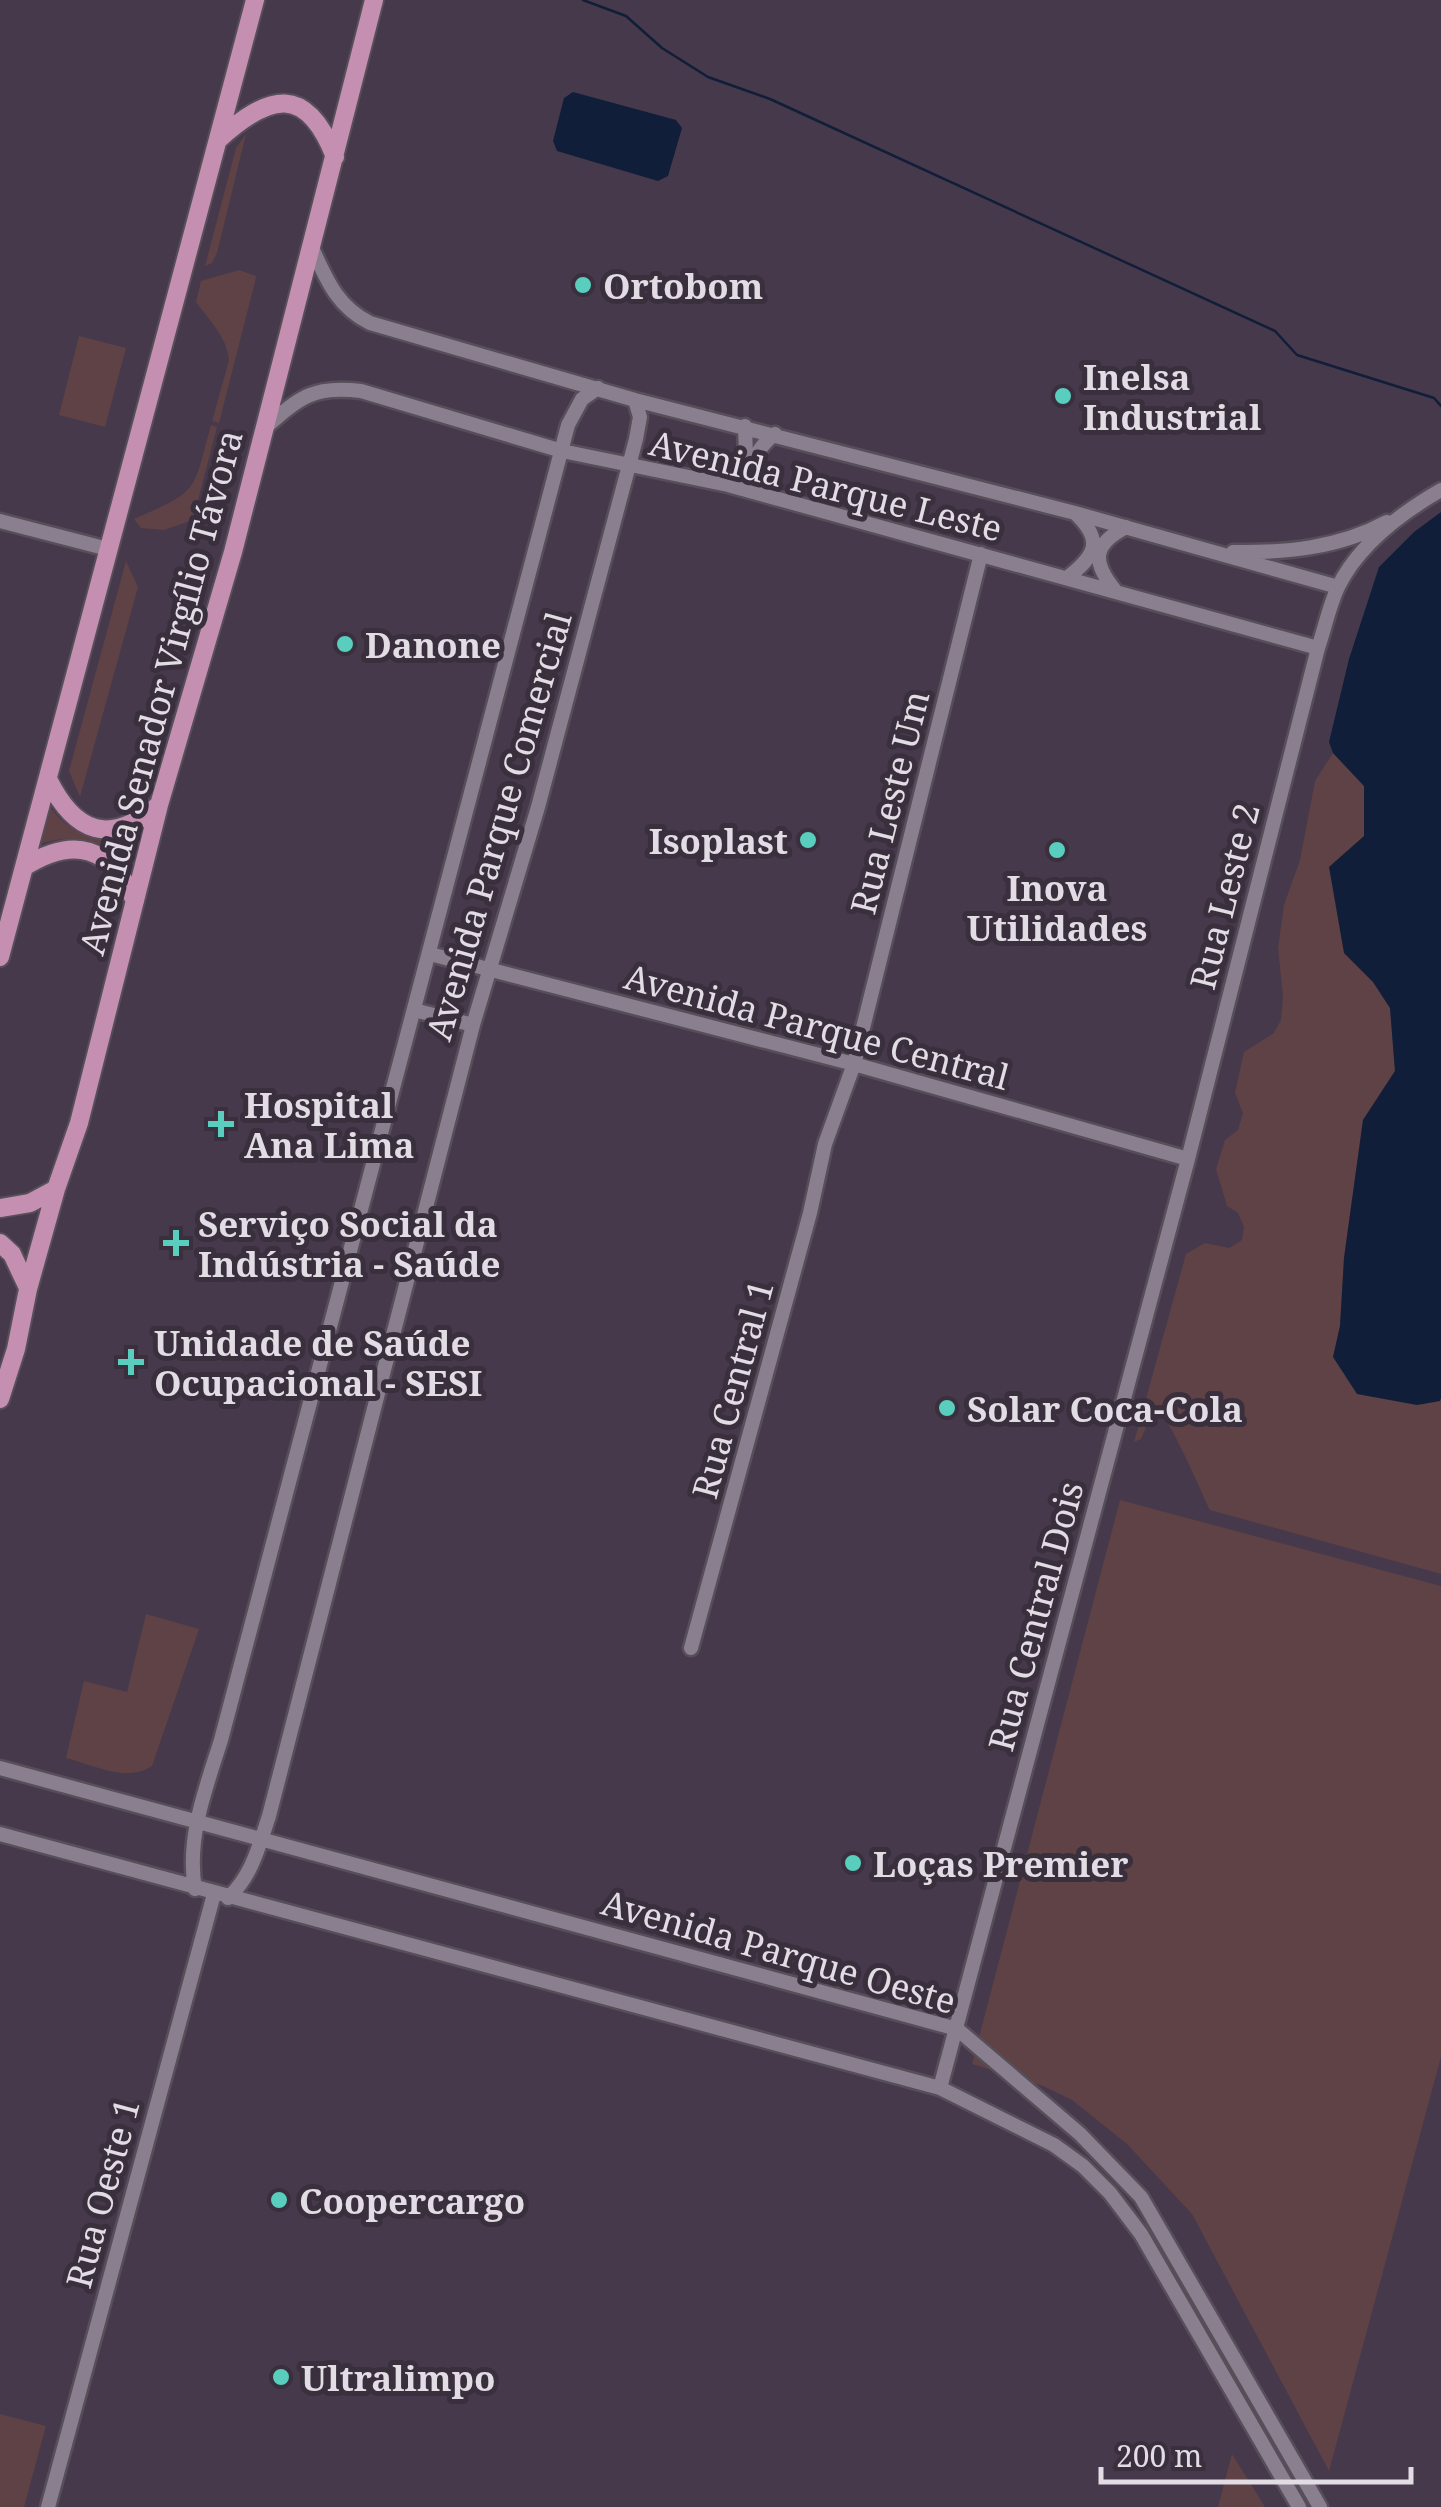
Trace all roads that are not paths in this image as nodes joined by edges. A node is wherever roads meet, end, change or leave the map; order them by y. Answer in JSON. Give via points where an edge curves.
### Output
{"nodes":[{"id":1,"x":255,"y":0,"type":"edge"},
{"id":2,"x":374,"y":0,"type":"edge"},
{"id":3,"x":218,"y":140,"type":"junction"},
{"id":4,"x":336,"y":158,"type":"junction"},
{"id":5,"x":312,"y":250,"type":"junction"},
{"id":6,"x":598,"y":388,"type":"junction"},
{"id":7,"x":635,"y":400,"type":"junction"},
{"id":8,"x":745,"y":426,"type":"junction"},
{"id":9,"x":266,"y":427,"type":"junction"},
{"id":10,"x":775,"y":434,"type":"junction"},
{"id":11,"x":562,"y":451,"type":"junction"},
{"id":12,"x":628,"y":466,"type":"junction"},
{"id":13,"x":728,"y":485,"type":"junction"},
{"id":14,"x":1441,"y":490,"type":"edge"},
{"id":15,"x":753,"y":492,"type":"junction"},
{"id":16,"x":1075,"y":513,"type":"junction"},
{"id":17,"x":1400,"y":515,"type":"junction"},
{"id":18,"x":0,"y":521,"type":"edge"},
{"id":19,"x":1126,"y":527,"type":"junction"},
{"id":20,"x":108,"y":549,"type":"junction"},
{"id":21,"x":1218,"y":552,"type":"junction"},
{"id":22,"x":981,"y":554,"type":"junction"},
{"id":23,"x":1068,"y":577,"type":"junction"},
{"id":24,"x":1338,"y":587,"type":"junction"},
{"id":25,"x":1115,"y":590,"type":"junction"},
{"id":26,"x":1318,"y":648,"type":"junction"},
{"id":27,"x":48,"y":779,"type":"junction"},
{"id":28,"x":159,"y":805,"type":"junction"},
{"id":29,"x":24,"y":867,"type":"junction"},
{"id":30,"x":134,"y":901,"type":"junction"},
{"id":31,"x":430,"y":954,"type":"junction"},
{"id":32,"x":0,"y":957,"type":"edge"},
{"id":33,"x":488,"y":970,"type":"junction"},
{"id":34,"x":414,"y":1010,"type":"junction"},
{"id":35,"x":473,"y":1025,"type":"junction"},
{"id":36,"x":854,"y":1064,"type":"junction"},
{"id":37,"x":825,"y":1144,"type":"joint"},
{"id":38,"x":1188,"y":1160,"type":"junction"},
{"id":39,"x":56,"y":1189,"type":"junction"},
{"id":40,"x":0,"y":1208,"type":"edge"},
{"id":41,"x":0,"y":1244,"type":"edge"},
{"id":42,"x":28,"y":1288,"type":"junction"},
{"id":43,"x":0,"y":1399,"type":"edge"},
{"id":44,"x":691,"y":1648,"type":"dead end"},
{"id":45,"x":0,"y":1768,"type":"edge"},
{"id":46,"x":197,"y":1822,"type":"junction"},
{"id":47,"x":0,"y":1834,"type":"edge"},
{"id":48,"x":261,"y":1839,"type":"junction"},
{"id":49,"x":196,"y":1889,"type":"junction"},
{"id":50,"x":221,"y":1896,"type":"junction"},
{"id":51,"x":957,"y":2028,"type":"junction"},
{"id":52,"x":940,"y":2088,"type":"junction"},
{"id":53,"x":48,"y":2507,"type":"edge"},
{"id":54,"x":1298,"y":2507,"type":"edge"},
{"id":55,"x":1320,"y":2507,"type":"edge"}],
"edges":[{"from":1,"to":3,"type":"main road"},
{"from":2,"to":4,"type":"main road","name":"Avenida Senador Virgílio Távora"},
{"from":3,"to":4,"type":"main road","via":[[246,115],[282,103],[320,124]]},
{"from":3,"to":20,"type":"main road"},
{"from":4,"to":5,"type":"main road","name":"Avenida Senador Virgílio Távora"},
{"from":5,"to":6,"type":"street","name":"Avenida Parque Leste","via":[[326,281],[354,315]]},
{"from":5,"to":9,"type":"main road","name":"Avenida Senador Virgílio Távora"},
{"from":6,"to":7,"type":"street","name":"Avenida Parque Leste"},
{"from":6,"to":11,"type":"street","name":"Avenida Parque Comercial","via":[[574,411]]},
{"from":7,"to":8,"type":"street","name":"Avenida Parque Leste"},
{"from":7,"to":12,"type":"street","name":"Avenida Parque Comercial","via":[[640,418]]},
{"from":8,"to":10,"type":"street","name":"Avenida Parque Leste"},
{"from":8,"to":13,"type":"street","via":[[746,458]]},
{"from":9,"to":11,"type":"street","name":"Avenida Parque Leste","via":[[310,392],[334,388]]},
{"from":9,"to":28,"type":"main road","name":"Avenida Senador Virgílio Távora"},
{"from":10,"to":15,"type":"street","via":[[753,462]]},
{"from":10,"to":16,"type":"street","name":"Avenida Parque Leste"},
{"from":11,"to":12,"type":"street","name":"Avenida Parque Leste"},
{"from":11,"to":31,"type":"street","name":"Avenida Parque Comercial"},
{"from":12,"to":13,"type":"street","name":"Avenida Parque Leste"},
{"from":12,"to":33,"type":"street","name":"Avenida Parque Comercial"},
{"from":13,"to":15,"type":"street","name":"Avenida Parque Leste"},
{"from":14,"to":17,"type":"street"},
{"from":15,"to":22,"type":"street","name":"Avenida Parque Leste"},
{"from":16,"to":19,"type":"street","name":"Avenida Parque Leste"},
{"from":16,"to":23,"type":"street","via":[[1091,531],[1093,548]]},
{"from":17,"to":21,"type":"street","via":[[1314,548]]},
{"from":17,"to":24,"type":"street"},
{"from":18,"to":20,"type":"street"},
{"from":19,"to":21,"type":"street","name":"Avenida Parque Leste"},
{"from":19,"to":25,"type":"street","via":[[1106,540],[1099,556]]},
{"from":20,"to":27,"type":"main road"},
{"from":21,"to":24,"type":"street","name":"Avenida Parque Leste"},
{"from":22,"to":23,"type":"street","name":"Avenida Parque Leste"},
{"from":22,"to":36,"type":"street","name":"Rua Leste Um"},
{"from":23,"to":25,"type":"street","name":"Avenida Parque Leste"},
{"from":24,"to":26,"type":"street"},
{"from":25,"to":26,"type":"street","name":"Avenida Parque Leste"},
{"from":26,"to":38,"type":"street","name":"Rua Leste 2"},
{"from":27,"to":28,"type":"main road","via":[[69,814],[91,828],[129,826]]},
{"from":27,"to":29,"type":"main road"},
{"from":28,"to":30,"type":"main road","name":"Avenida Senador Virgílio Távora"},
{"from":29,"to":30,"type":"main road","via":[[54,850],[88,852],[116,868]]},
{"from":29,"to":32,"type":"main road"},
{"from":30,"to":39,"type":"main road","name":"Avenida Senador Virgílio Távora"},
{"from":31,"to":33,"type":"street","name":"Avenida Parque Central"},
{"from":31,"to":34,"type":"street","name":"Avenida Parque Comercial"},
{"from":33,"to":35,"type":"street","name":"Avenida Parque Comercial"},
{"from":33,"to":36,"type":"street","name":"Avenida Parque Central"},
{"from":34,"to":35,"type":"street"},
{"from":34,"to":46,"type":"street","name":"Avenida Parque Comercial"},
{"from":35,"to":48,"type":"street","name":"Avenida Parque Comercial"},
{"from":36,"to":37,"type":"street","name":"Rua Leste Um"},
{"from":36,"to":38,"type":"street","name":"Avenida Parque Central"},
{"from":37,"to":44,"type":"street","name":"Rua Central 1"},
{"from":38,"to":51,"type":"street","name":"Rua Central Dois"},
{"from":39,"to":40,"type":"main road"},
{"from":39,"to":42,"type":"main road","name":"Avenida Senador Virgílio Távora"},
{"from":41,"to":42,"type":"main road"},
{"from":42,"to":43,"type":"main road","name":"Avenida Senador Virgílio Távora"},
{"from":45,"to":46,"type":"street","name":"Avenida Parque Oeste"},
{"from":46,"to":48,"type":"street","name":"Avenida Parque Oeste"},
{"from":46,"to":49,"type":"street","name":"Avenida Parque Comercial"},
{"from":47,"to":49,"type":"street"},
{"from":48,"to":50,"type":"street","name":"Avenida Parque Comercial","via":[[245,1879]]},
{"from":48,"to":51,"type":"street","name":"Avenida Parque Oeste"},
{"from":49,"to":50,"type":"street"},
{"from":50,"to":52,"type":"street"},
{"from":50,"to":53,"type":"street","name":"Rua Oeste 1"},
{"from":51,"to":52,"type":"street","name":"Rua Central Dois"},
{"from":51,"to":55,"type":"street","name":"Avenida Parque Oeste","via":[[1080,2134],[1141,2197]]},
{"from":52,"to":54,"type":"street","via":[[1054,2145],[1110,2192],[1141,2234]]}]}
